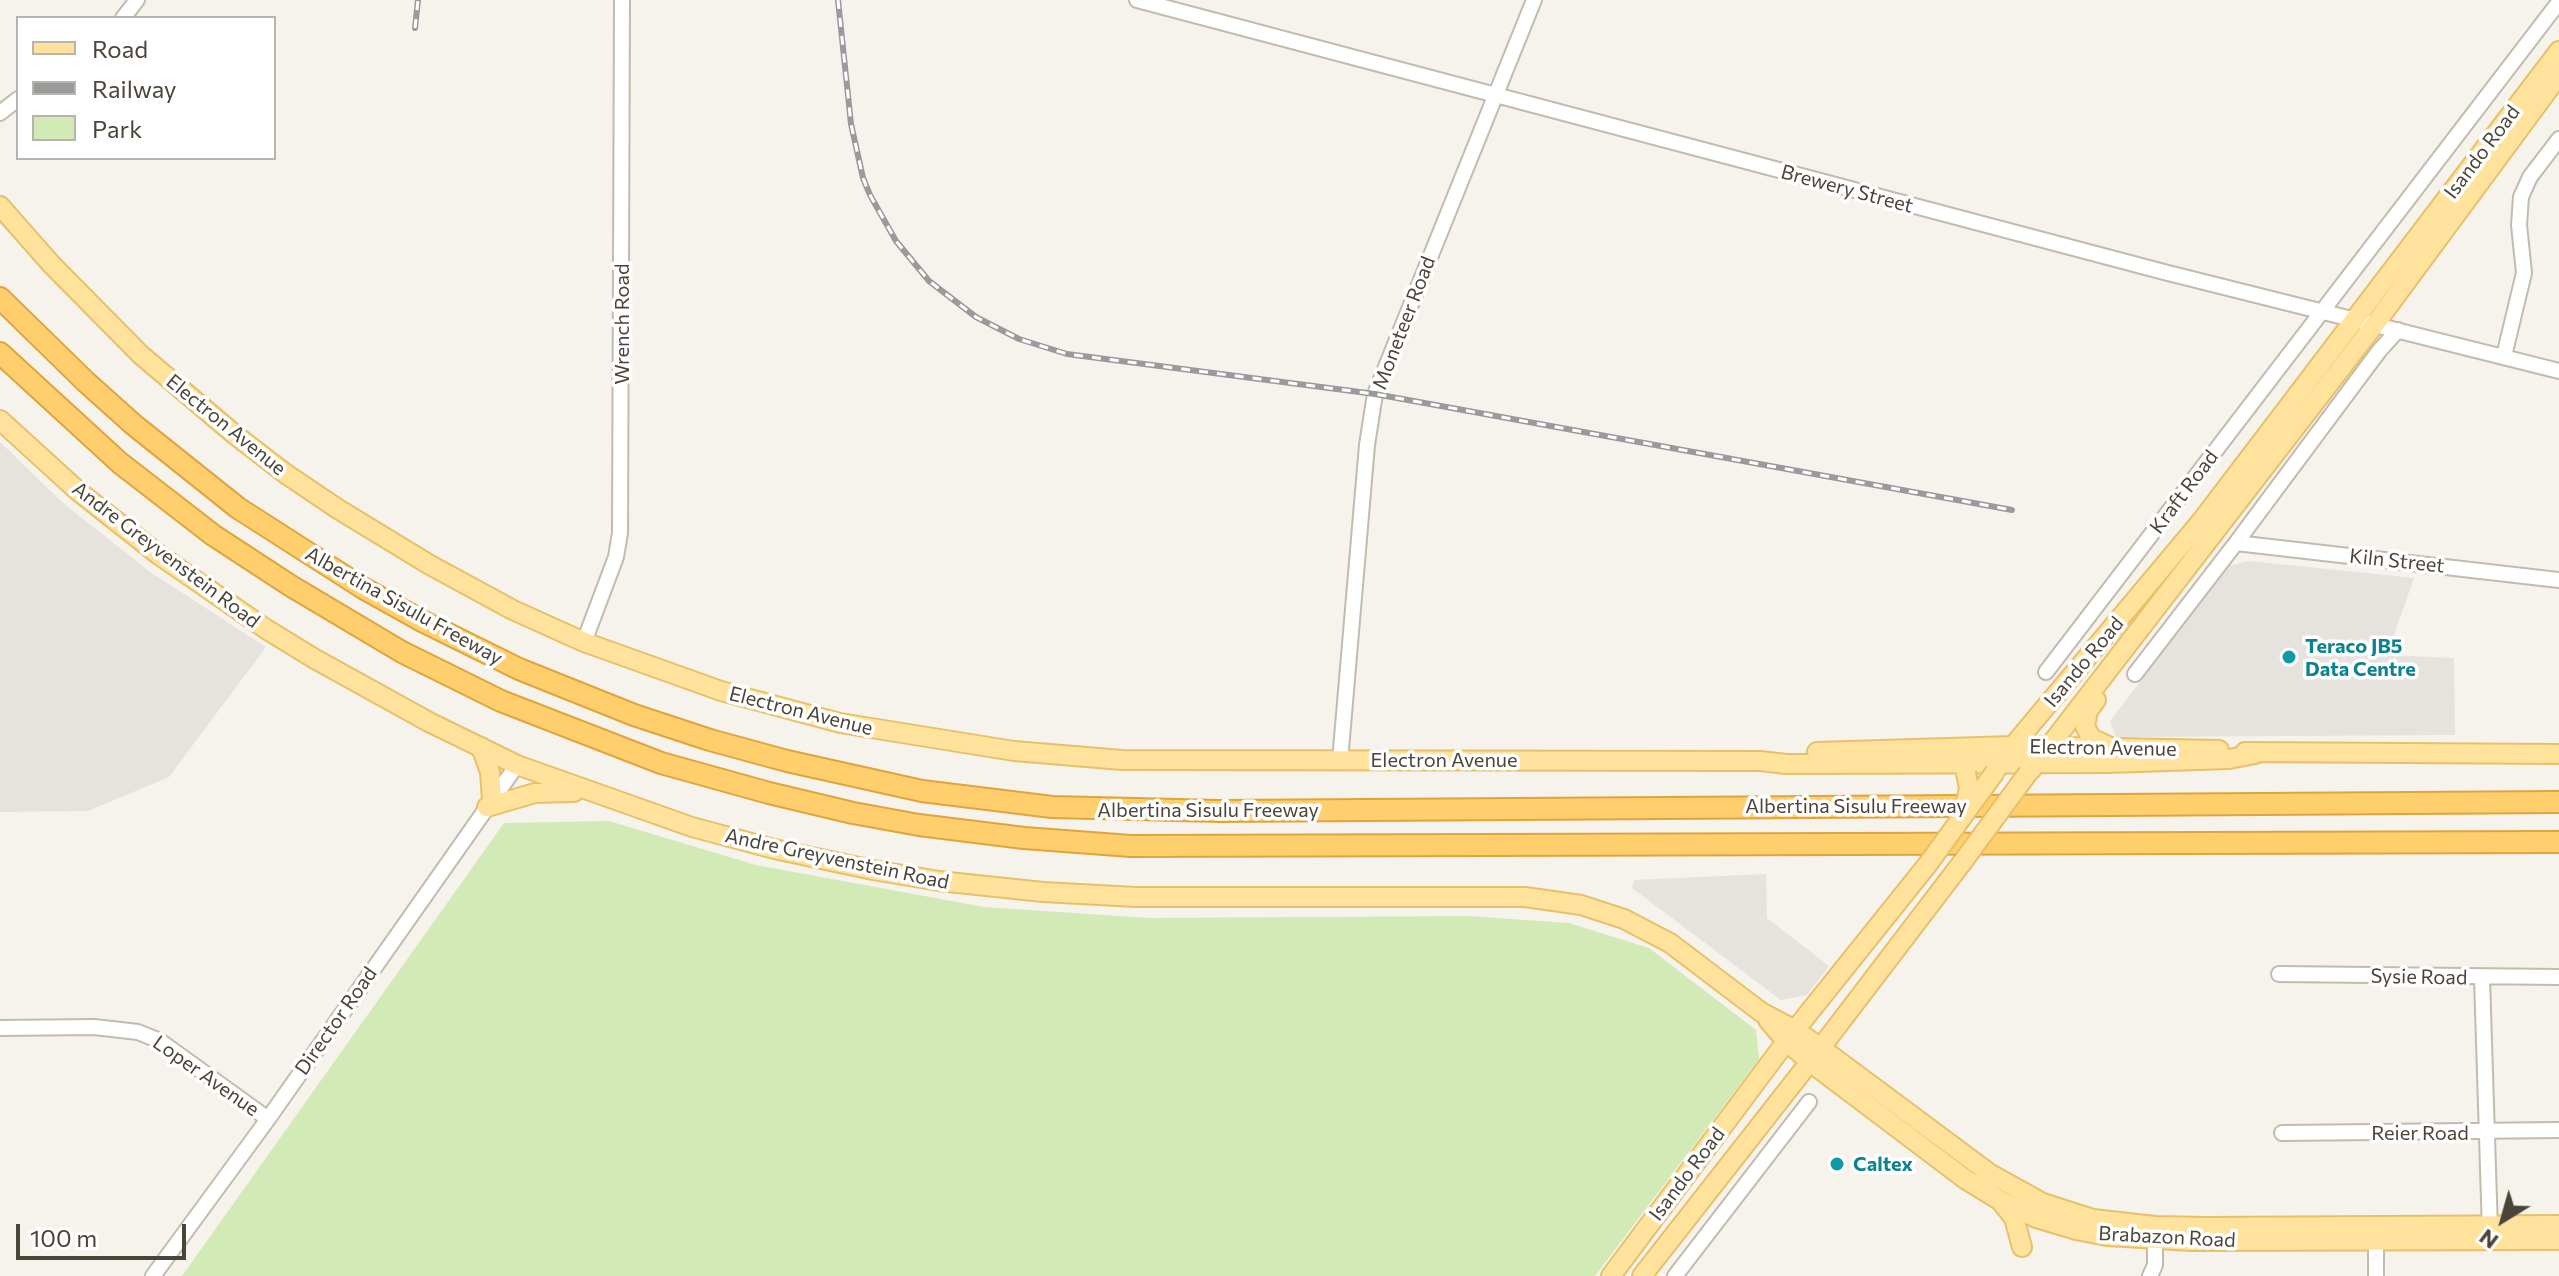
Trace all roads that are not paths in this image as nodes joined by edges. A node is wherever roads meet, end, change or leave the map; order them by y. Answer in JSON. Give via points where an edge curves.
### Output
{"nodes":[{"id":1,"x":137,"y":0,"type":"edge"},
{"id":2,"x":622,"y":0,"type":"edge"},
{"id":3,"x":1137,"y":0,"type":"edge"},
{"id":4,"x":1534,"y":0,"type":"edge"},
{"id":5,"x":2559,"y":2,"type":"edge"},
{"id":6,"x":125,"y":16,"type":"edge"},
{"id":7,"x":2559,"y":51,"type":"edge"},
{"id":8,"x":2559,"y":75,"type":"edge"},
{"id":9,"x":1494,"y":96,"type":"junction"},
{"id":10,"x":16,"y":101,"type":"edge"},
{"id":11,"x":0,"y":113,"type":"edge"},
{"id":12,"x":2559,"y":139,"type":"edge"},
{"id":13,"x":0,"y":206,"type":"edge"},
{"id":14,"x":0,"y":298,"type":"edge"},
{"id":15,"x":2321,"y":312,"type":"junction"},
{"id":16,"x":2355,"y":319,"type":"junction"},
{"id":17,"x":2375,"y":324,"type":"junction"},
{"id":18,"x":2398,"y":330,"type":"junction"},
{"id":19,"x":0,"y":353,"type":"edge"},
{"id":20,"x":2504,"y":356,"type":"junction"},
{"id":21,"x":2559,"y":371,"type":"edge"},
{"id":22,"x":0,"y":420,"type":"edge"},
{"id":23,"x":2236,"y":543,"type":"junction"},
{"id":24,"x":2559,"y":580,"type":"edge"},
{"id":25,"x":584,"y":642,"type":"junction"},
{"id":26,"x":2110,"y":669,"type":"junction"},
{"id":27,"x":2046,"y":672,"type":"dead end"},
{"id":28,"x":2135,"y":674,"type":"dead end"},
{"id":29,"x":2053,"y":698,"type":"junction"},
{"id":30,"x":2013,"y":746,"type":"junction"},
{"id":31,"x":2109,"y":746,"type":"junction"},
{"id":32,"x":481,"y":747,"type":"junction"},
{"id":33,"x":2048,"y":748,"type":"junction"},
{"id":34,"x":2255,"y":754,"type":"junction"},
{"id":35,"x":2559,"y":754,"type":"edge"},
{"id":36,"x":1340,"y":761,"type":"junction"},
{"id":37,"x":1964,"y":761,"type":"junction"},
{"id":38,"x":517,"y":765,"type":"junction"},
{"id":39,"x":1998,"y":768,"type":"junction"},
{"id":40,"x":2032,"y":768,"type":"junction"},
{"id":41,"x":593,"y":793,"type":"junction"},
{"id":42,"x":2559,"y":802,"type":"edge"},
{"id":43,"x":489,"y":804,"type":"junction"},
{"id":44,"x":1961,"y":818,"type":"junction"},
{"id":45,"x":2559,"y":842,"type":"edge"},
{"id":46,"x":2279,"y":974,"type":"dead end"},
{"id":47,"x":2559,"y":977,"type":"edge"},
{"id":48,"x":2482,"y":978,"type":"junction"},
{"id":49,"x":0,"y":1028,"type":"edge"},
{"id":50,"x":1791,"y":1035,"type":"junction"},
{"id":51,"x":1816,"y":1055,"type":"junction"},
{"id":52,"x":1809,"y":1102,"type":"dead end"},
{"id":53,"x":268,"y":1119,"type":"junction"},
{"id":54,"x":2559,"y":1130,"type":"edge"},
{"id":55,"x":2487,"y":1132,"type":"junction"},
{"id":56,"x":2282,"y":1133,"type":"dead end"},
{"id":57,"x":2001,"y":1201,"type":"junction"},
{"id":58,"x":2559,"y":1225,"type":"edge"},
{"id":59,"x":2490,"y":1232,"type":"junction"},
{"id":60,"x":2155,"y":1233,"type":"junction"},
{"id":61,"x":2376,"y":1233,"type":"junction"},
{"id":62,"x":2559,"y":1240,"type":"edge"},
{"id":63,"x":2022,"y":1247,"type":"dead end"},
{"id":64,"x":153,"y":1276,"type":"edge"},
{"id":65,"x":1611,"y":1276,"type":"edge"},
{"id":66,"x":1642,"y":1276,"type":"edge"},
{"id":67,"x":1675,"y":1276,"type":"edge"},
{"id":68,"x":2150,"y":1276,"type":"edge"},
{"id":69,"x":2376,"y":1276,"type":"edge"}],
"edges":[{"from":1,"to":6,"type":"street"},
{"from":2,"to":25,"type":"street","name":"Wrench Road","via":[[620,533]]},
{"from":3,"to":9,"type":"street","name":"Brewery Street"},
{"from":4,"to":9,"type":"street","name":"Moneteer Road"},
{"from":5,"to":15,"type":"street","name":"Isando Road"},
{"from":7,"to":16,"type":"main road","name":"Isando Road"},
{"from":8,"to":17,"type":"main road","name":"Isando Road"},
{"from":9,"to":15,"type":"street","name":"Brewery Street"},
{"from":9,"to":36,"type":"street","name":"Moneteer Road","via":[[1375,394]]},
{"from":10,"to":11,"type":"street"},
{"from":12,"to":20,"type":"street","via":[[2521,197],[2524,273]]},
{"from":13,"to":25,"type":"main road","name":"Electron Avenue","via":[[141,355],[286,474],[430,565]]},
{"from":14,"to":42,"type":"highway","name":"Albertina Sisulu Freeway","via":[[122,414],[238,508],[422,621],[594,701],[710,740],[863,779],[988,800],[1117,811]]},
{"from":15,"to":16,"type":"street","name":"Brewery Street"},
{"from":15,"to":27,"type":"street","name":"Kraft Road"},
{"from":16,"to":17,"type":"street","name":"Brewery Street"},
{"from":16,"to":29,"type":"main road","name":"Isando Road","via":[[2177,551]]},
{"from":17,"to":18,"type":"street","name":"Brewery Street"},
{"from":17,"to":26,"type":"main road","name":"Isando Road"},
{"from":18,"to":20,"type":"street","name":"Brewery Street"},
{"from":18,"to":23,"type":"street"},
{"from":19,"to":45,"type":"highway","name":"Albertina Sisulu Freeway","via":[[120,463],[213,535],[402,652],[501,701],[661,763],[853,813],[1009,836],[1131,846]]},
{"from":20,"to":21,"type":"street","name":"Brewery Street"},
{"from":22,"to":32,"type":"main road","name":"Andre Greyvenstein Road","via":[[78,491],[201,586],[356,683]]},
{"from":23,"to":24,"type":"street","name":"Kiln Street"},
{"from":23,"to":28,"type":"street"},
{"from":25,"to":36,"type":"main road","name":"Electron Avenue","via":[[721,691],[840,723],[926,738],[1122,760]]},
{"from":26,"to":31,"type":"main road","via":[[2110,680],[2088,711],[2085,726],[2091,738]]},
{"from":26,"to":33,"type":"main road","name":"Isando Road"},
{"from":29,"to":30,"type":"main road","name":"Isando Road"},
{"from":29,"to":37,"type":"main road"},
{"from":30,"to":33,"type":"main road","name":"Electron Avenue"},
{"from":30,"to":37,"type":"main road","name":"Electron Avenue"},
{"from":30,"to":39,"type":"main road","name":"Isando Road"},
{"from":31,"to":33,"type":"main road","name":"Electron Avenue"},
{"from":31,"to":34,"type":"main road","name":"Electron Avenue"},
{"from":32,"to":38,"type":"main road","name":"Andre Greyvenstein Road"},
{"from":32,"to":43,"type":"main road","via":[[490,772]]},
{"from":33,"to":40,"type":"main road","name":"Isando Road"},
{"from":34,"to":35,"type":"main road","name":"Electron Avenue"},
{"from":34,"to":40,"type":"main road","name":"Electron Avenue","via":[[2195,762]]},
{"from":36,"to":37,"type":"main road","name":"Electron Avenue","via":[[1760,761],[1785,753]]},
{"from":37,"to":39,"type":"main road","name":"Electron Avenue"},
{"from":37,"to":44,"type":"main road","bridge":true,"via":[[1969,788]]},
{"from":38,"to":41,"type":"main road","name":"Andre Greyvenstein Road"},
{"from":38,"to":43,"type":"street","name":"Director Road"},
{"from":39,"to":40,"type":"main road","name":"Electron Avenue"},
{"from":39,"to":44,"type":"main road","name":"Isando Road","bridge":true},
{"from":40,"to":51,"type":"main road","name":"Isando Road","bridge":true},
{"from":41,"to":43,"type":"main road","via":[[535,793]]},
{"from":41,"to":50,"type":"main road","name":"Andre Greyvenstein Road","via":[[774,849],[960,884],[1136,897],[1556,900],[1648,931]]},
{"from":43,"to":53,"type":"street","name":"Director Road"},
{"from":44,"to":50,"type":"main road","name":"Isando Road","bridge":true},
{"from":46,"to":48,"type":"street","name":"Sysie Road"},
{"from":47,"to":48,"type":"street","name":"Sysie Road"},
{"from":48,"to":55,"type":"street"},
{"from":49,"to":53,"type":"street","name":"Loper Avenue","via":[[138,1032],[160,1041]]},
{"from":50,"to":51,"type":"main road","name":"Brabazon Road"},
{"from":50,"to":65,"type":"main road","name":"Isando Road"},
{"from":51,"to":57,"type":"main road","name":"Brabazon Road","via":[[1965,1179]]},
{"from":51,"to":60,"type":"main road","name":"Brabazon Road","via":[[2019,1191],[2093,1219]]},
{"from":51,"to":66,"type":"main road","name":"Isando Road"},
{"from":52,"to":67,"type":"street"},
{"from":53,"to":64,"type":"street","name":"Director Road"},
{"from":54,"to":55,"type":"street","name":"Reier Road"},
{"from":55,"to":56,"type":"street","name":"Reier Road"},
{"from":55,"to":59,"type":"street"},
{"from":57,"to":60,"type":"main road","name":"Brabazon Road","via":[[2076,1230],[2107,1236]]},
{"from":57,"to":63,"type":"main road","via":[[2014,1218]]},
{"from":58,"to":59,"type":"main road","name":"Brabazon Road"},
{"from":59,"to":61,"type":"main road","name":"Brabazon Road"},
{"from":59,"to":62,"type":"main road","name":"Brabazon Road"},
{"from":60,"to":61,"type":"main road","name":"Brabazon Road"},
{"from":60,"to":68,"type":"street"},
{"from":61,"to":69,"type":"street"}]}
